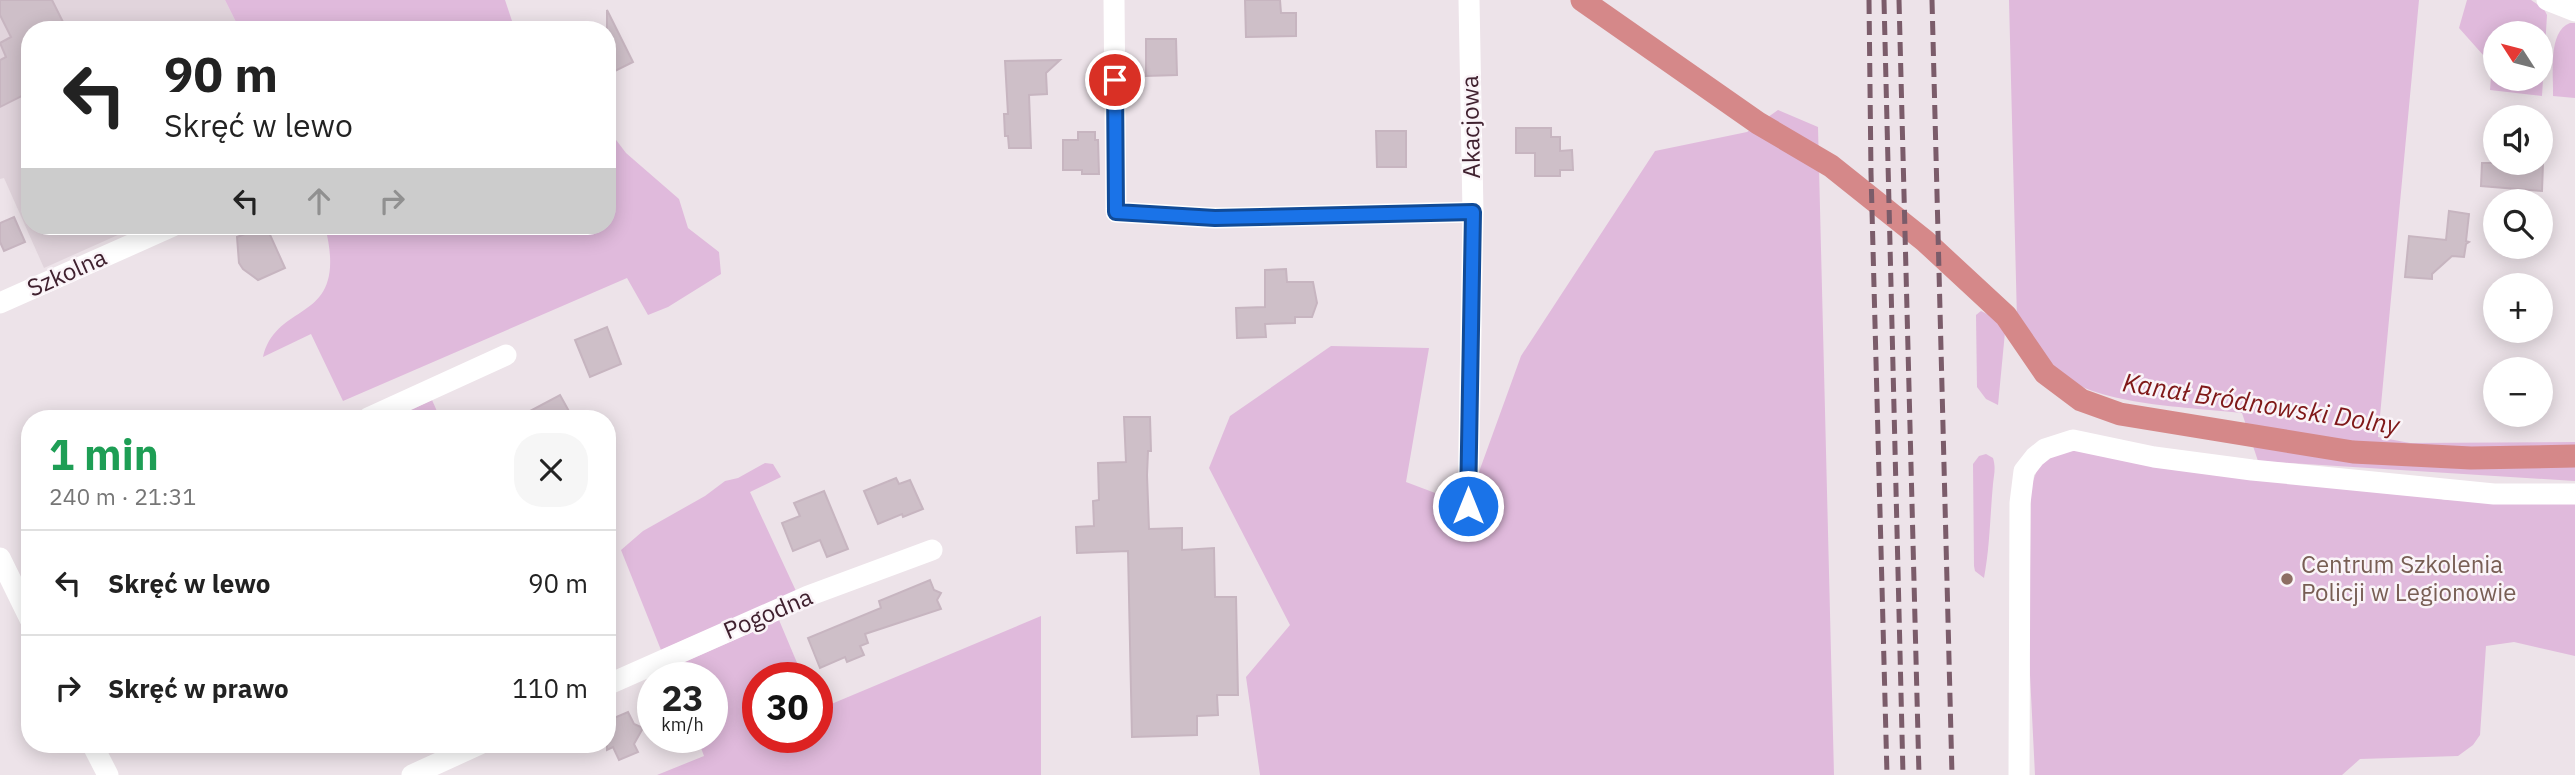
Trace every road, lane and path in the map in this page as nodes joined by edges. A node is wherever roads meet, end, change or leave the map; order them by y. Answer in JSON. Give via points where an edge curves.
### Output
{"nodes":[{"id":1,"x":1114,"y":0,"type":"edge"},
{"id":2,"x":1469,"y":0,"type":"edge"},
{"id":3,"x":2547,"y":0,"type":"edge"},
{"id":4,"x":2575,"y":11,"type":"edge"},
{"id":5,"x":1473,"y":212,"type":"junction"},
{"id":6,"x":153,"y":235,"type":"edge"},
{"id":7,"x":0,"y":303,"type":"edge"},
{"id":8,"x":506,"y":355,"type":"dead end"},
{"id":9,"x":386,"y":410,"type":"edge"},
{"id":10,"x":2575,"y":495,"type":"edge"},
{"id":11,"x":1468,"y":506,"type":"dead end"},
{"id":12,"x":932,"y":550,"type":"dead end"},
{"id":13,"x":0,"y":558,"type":"edge"},
{"id":14,"x":21,"y":583,"type":"edge"},
{"id":15,"x":616,"y":681,"type":"edge"},
{"id":16,"x":97,"y":753,"type":"edge"},
{"id":17,"x":460,"y":753,"type":"edge"},
{"id":18,"x":108,"y":775,"type":"edge"},
{"id":19,"x":412,"y":775,"type":"edge"},
{"id":20,"x":2019,"y":775,"type":"edge"}],
"edges":[{"from":1,"to":5,"type":"street","via":[[1116,212],[1215,218]]},
{"from":2,"to":5,"type":"street","name":"Akacjowa"},
{"from":3,"to":4,"type":"street"},
{"from":5,"to":11,"type":"street","name":"Akacjowa"},
{"from":6,"to":7,"type":"street","name":"Szkolna"},
{"from":8,"to":9,"type":"street"},
{"from":10,"to":20,"type":"street","via":[[2494,494],[2252,470],[2073,440],[2045,449],[2024,471],[2020,503]]},
{"from":12,"to":15,"type":"street","name":"Pogodna","via":[[807,596]]},
{"from":13,"to":14,"type":"street"},
{"from":16,"to":18,"type":"street"},
{"from":17,"to":19,"type":"street"}]}
